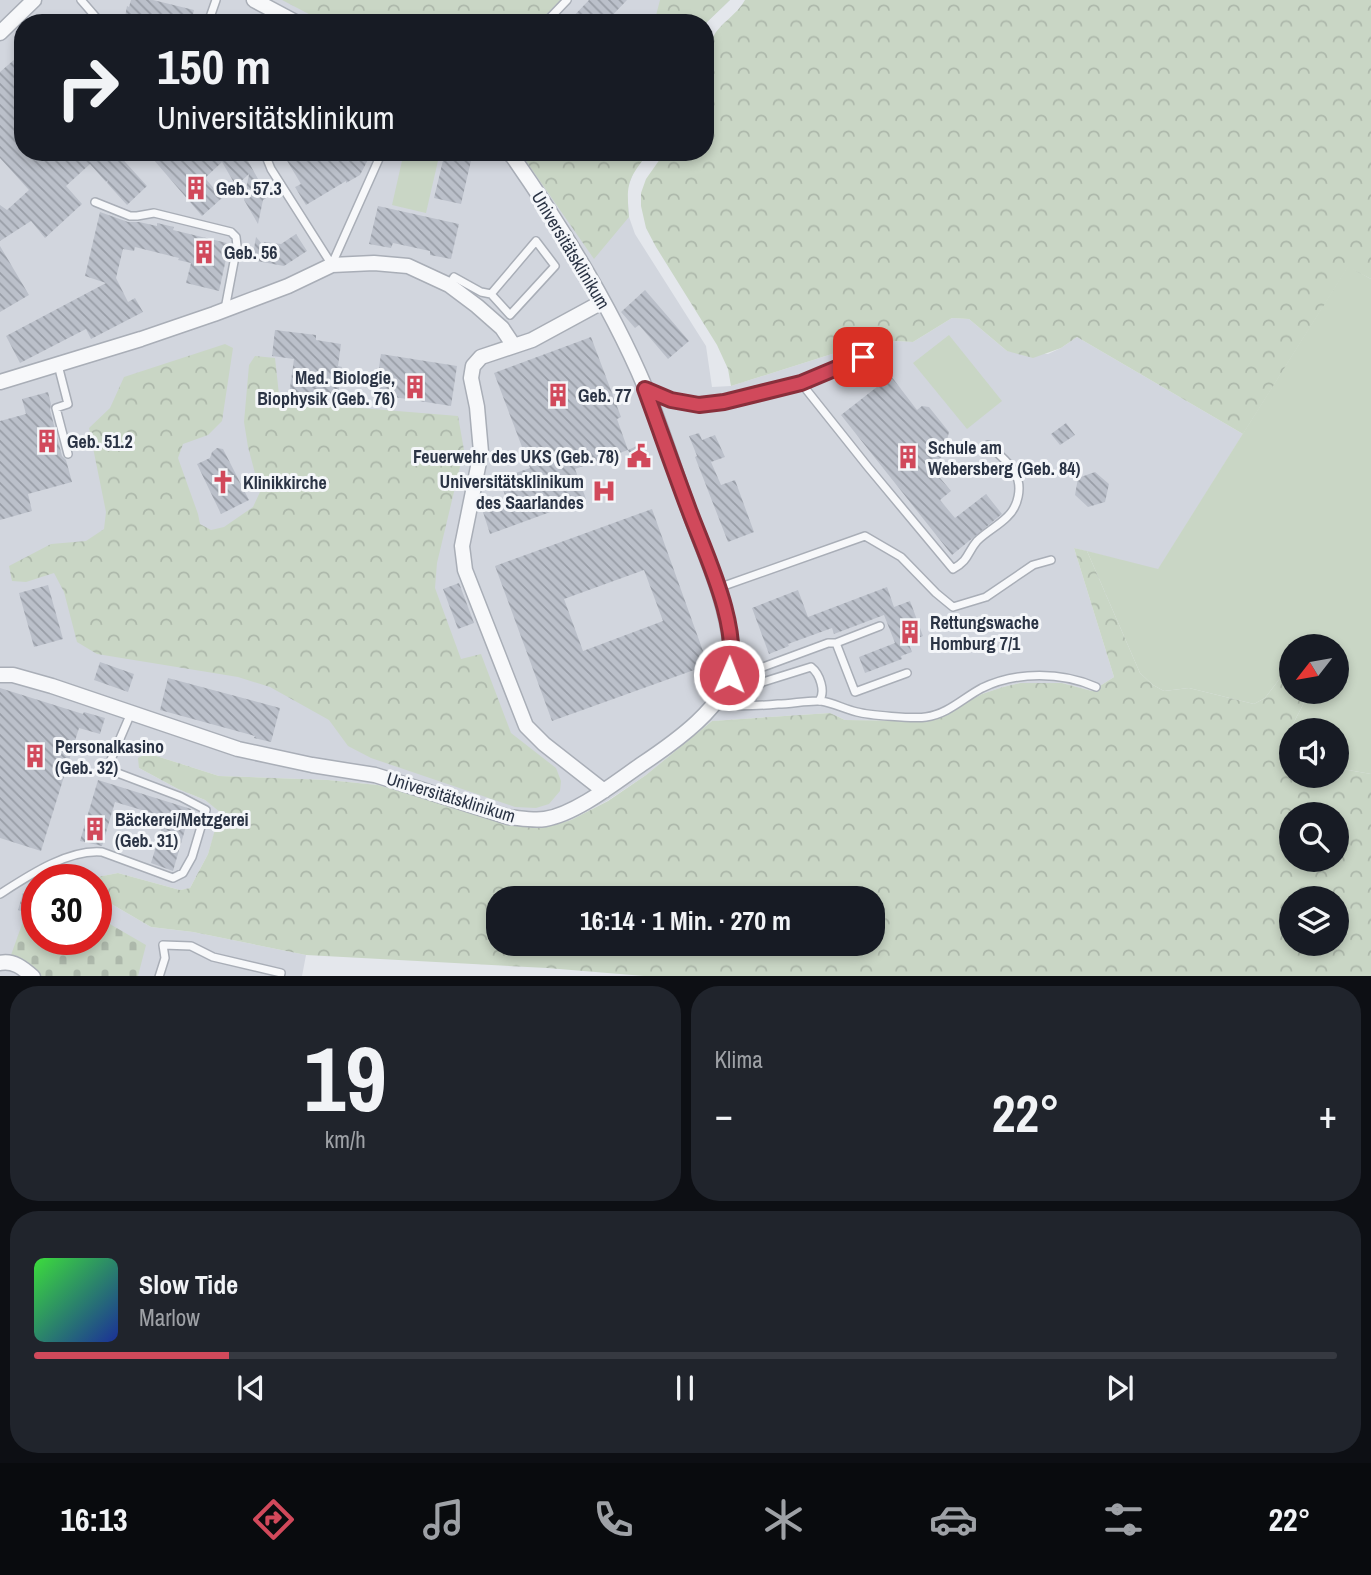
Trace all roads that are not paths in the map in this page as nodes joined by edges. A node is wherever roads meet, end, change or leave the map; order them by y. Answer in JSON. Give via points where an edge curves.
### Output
{"nodes":[{"id":1,"x":34,"y":0,"type":"edge"},
{"id":2,"x":81,"y":0,"type":"edge"},
{"id":3,"x":254,"y":0,"type":"edge"},
{"id":4,"x":567,"y":0,"type":"edge"},
{"id":5,"x":20,"y":14,"type":"edge"},
{"id":6,"x":93,"y":14,"type":"edge"},
{"id":7,"x":280,"y":14,"type":"edge"},
{"id":8,"x":554,"y":14,"type":"edge"},
{"id":9,"x":14,"y":19,"type":"edge"},
{"id":10,"x":0,"y":33,"type":"edge"},
{"id":11,"x":268,"y":161,"type":"edge"},
{"id":12,"x":378,"y":161,"type":"edge"},
{"id":13,"x":516,"y":161,"type":"edge"},
{"id":14,"x":95,"y":202,"type":"dead end"},
{"id":15,"x":332,"y":265,"type":"junction"},
{"id":16,"x":449,"y":285,"type":"junction"},
{"id":17,"x":491,"y":295,"type":"junction"},
{"id":18,"x":602,"y":302,"type":"junction"},
{"id":19,"x":225,"y":309,"type":"junction"},
{"id":20,"x":514,"y":346,"type":"junction"},
{"id":21,"x":883,"y":348,"type":"dead end"},
{"id":22,"x":58,"y":365,"type":"junction"},
{"id":23,"x":3,"y":381,"type":"edge"},
{"id":24,"x":801,"y":383,"type":"junction"},
{"id":25,"x":645,"y":389,"type":"junction"},
{"id":26,"x":988,"y":445,"type":"dead end"},
{"id":27,"x":68,"y":454,"type":"dead end"},
{"id":28,"x":1051,"y":560,"type":"dead end"},
{"id":29,"x":718,"y":587,"type":"junction"},
{"id":30,"x":880,"y":626,"type":"dead end"},
{"id":31,"x":836,"y":643,"type":"junction"},
{"id":32,"x":907,"y":673,"type":"dead end"},
{"id":33,"x":0,"y":675,"type":"edge"},
{"id":34,"x":729,"y":675,"type":"junction"},
{"id":35,"x":1096,"y":687,"type":"dead end"},
{"id":36,"x":819,"y":701,"type":"junction"},
{"id":37,"x":719,"y":705,"type":"junction"},
{"id":38,"x":748,"y":705,"type":"junction"},
{"id":39,"x":131,"y":713,"type":"junction"},
{"id":40,"x":604,"y":790,"type":"junction"},
{"id":41,"x":0,"y":894,"type":"edge"},
{"id":42,"x":1,"y":961,"type":"edge"},
{"id":43,"x":33,"y":976,"type":"edge"},
{"id":44,"x":159,"y":976,"type":"edge"},
{"id":45,"x":280,"y":976,"type":"edge"}],
"edges":[{"from":1,"to":5,"type":"street"},
{"from":2,"to":6,"type":"lane"},
{"from":3,"to":7,"type":"street"},
{"from":4,"to":8,"type":"lane"},
{"from":9,"to":10,"type":"street"},
{"from":11,"to":15,"type":"lane"},
{"from":12,"to":15,"type":"lane"},
{"from":13,"to":18,"type":"street","name":"Universitätsklinikum"},
{"from":14,"to":19,"type":"lane","via":[[130,216],[154,213],[231,232],[236,237],[236,254]]},
{"from":15,"to":16,"type":"street","via":[[408,266]]},
{"from":15,"to":19,"type":"street"},
{"from":16,"to":17,"type":"lane","via":[[454,277]]},
{"from":16,"to":20,"type":"street","via":[[502,328]]},
{"from":17,"to":17,"type":"lane","via":[[510,314],[555,266],[536,241]]},
{"from":18,"to":20,"type":"street"},
{"from":18,"to":25,"type":"street","name":"Universitätsklinikum"},
{"from":19,"to":22,"type":"street"},
{"from":20,"to":40,"type":"street","via":[[481,357],[473,366],[481,453],[462,546],[465,570],[526,726]]},
{"from":21,"to":24,"type":"lane"},
{"from":22,"to":23,"type":"street"},
{"from":22,"to":27,"type":"lane","via":[[68,404],[56,408]]},
{"from":24,"to":25,"type":"lane","via":[[699,405]]},
{"from":24,"to":26,"type":"lane","via":[[953,569],[1009,516],[1017,501],[1015,472]]},
{"from":25,"to":29,"type":"street","name":"Universitätsklinikum"},
{"from":28,"to":29,"type":"lane","via":[[1033,565],[986,597],[953,607],[901,557],[865,536]]},
{"from":29,"to":34,"type":"street","name":"Universitätsklinikum","via":[[729,628]]},
{"from":30,"to":31,"type":"lane"},
{"from":31,"to":32,"type":"lane","via":[[855,692]]},
{"from":31,"to":34,"type":"lane"},
{"from":33,"to":39,"type":"street","name":"Universitätsklinikum","via":[[41,682]]},
{"from":34,"to":37,"type":"street","name":"Universitätsklinikum"},
{"from":35,"to":36,"type":"lane","via":[[1056,676],[1004,680],[938,715],[923,718],[859,713]]},
{"from":36,"to":38,"type":"lane"},
{"from":36,"to":38,"type":"lane","via":[[823,692],[811,667],[763,682]]},
{"from":37,"to":38,"type":"lane"},
{"from":37,"to":40,"type":"street","name":"Universitätsklinikum"},
{"from":39,"to":40,"type":"street","name":"Universitätsklinikum","via":[[238,749],[375,775],[508,817],[553,817]]},
{"from":39,"to":41,"type":"lane","via":[[107,769],[206,810],[183,873],[173,878],[90,851],[42,869]]},
{"from":42,"to":43,"type":"street","via":[[16,964]]},
{"from":44,"to":45,"type":"lane","via":[[165,958],[163,945],[191,946]]}]}
